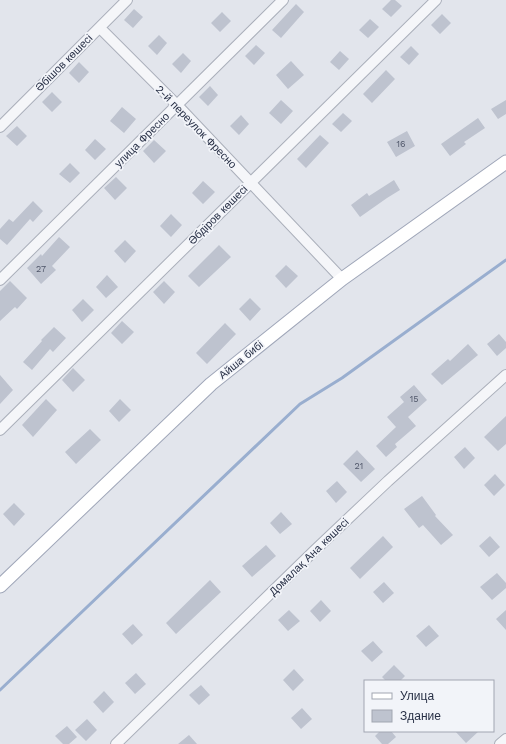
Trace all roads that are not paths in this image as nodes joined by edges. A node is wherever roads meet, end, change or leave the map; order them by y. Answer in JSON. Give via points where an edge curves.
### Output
{"nodes":[{"id":1,"x":127,"y":0,"type":"edge"},
{"id":2,"x":283,"y":0,"type":"edge"},
{"id":3,"x":436,"y":0,"type":"edge"},
{"id":4,"x":100,"y":28,"type":"junction"},
{"id":5,"x":177,"y":105,"type":"junction"},
{"id":6,"x":0,"y":127,"type":"edge"},
{"id":7,"x":506,"y":162,"type":"edge"},
{"id":8,"x":250,"y":183,"type":"junction"},
{"id":9,"x":342,"y":279,"type":"junction"},
{"id":10,"x":0,"y":280,"type":"edge"},
{"id":11,"x":506,"y":375,"type":"edge"},
{"id":12,"x":0,"y":430,"type":"edge"},
{"id":13,"x":0,"y":586,"type":"edge"},
{"id":14,"x":506,"y":739,"type":"edge"},
{"id":15,"x":116,"y":744,"type":"edge"},
{"id":16,"x":500,"y":744,"type":"edge"}],
"edges":[{"from":1,"to":4,"type":"street","name":"Әбішов көшесі"},
{"from":2,"to":5,"type":"street","name":"улица Фресно"},
{"from":3,"to":8,"type":"street","name":"Әбдіров көшесі"},
{"from":4,"to":5,"type":"street","name":"2-й переулок Фресно"},
{"from":4,"to":6,"type":"street","name":"Әбішов көшесі"},
{"from":5,"to":8,"type":"street","name":"2-й переулок Фресно"},
{"from":5,"to":10,"type":"street","name":"улица Фресно"},
{"from":7,"to":9,"type":"main road","name":"Айша бибі"},
{"from":8,"to":9,"type":"street","name":"2-й переулок Фресно"},
{"from":8,"to":12,"type":"street","name":"Әбдіров көшесі"},
{"from":9,"to":13,"type":"main road","name":"Айша бибі","via":[[211,384]]},
{"from":11,"to":15,"type":"street","name":"Домалақ Ана көшесі","via":[[371,497]]},
{"from":14,"to":16,"type":"street"}]}
